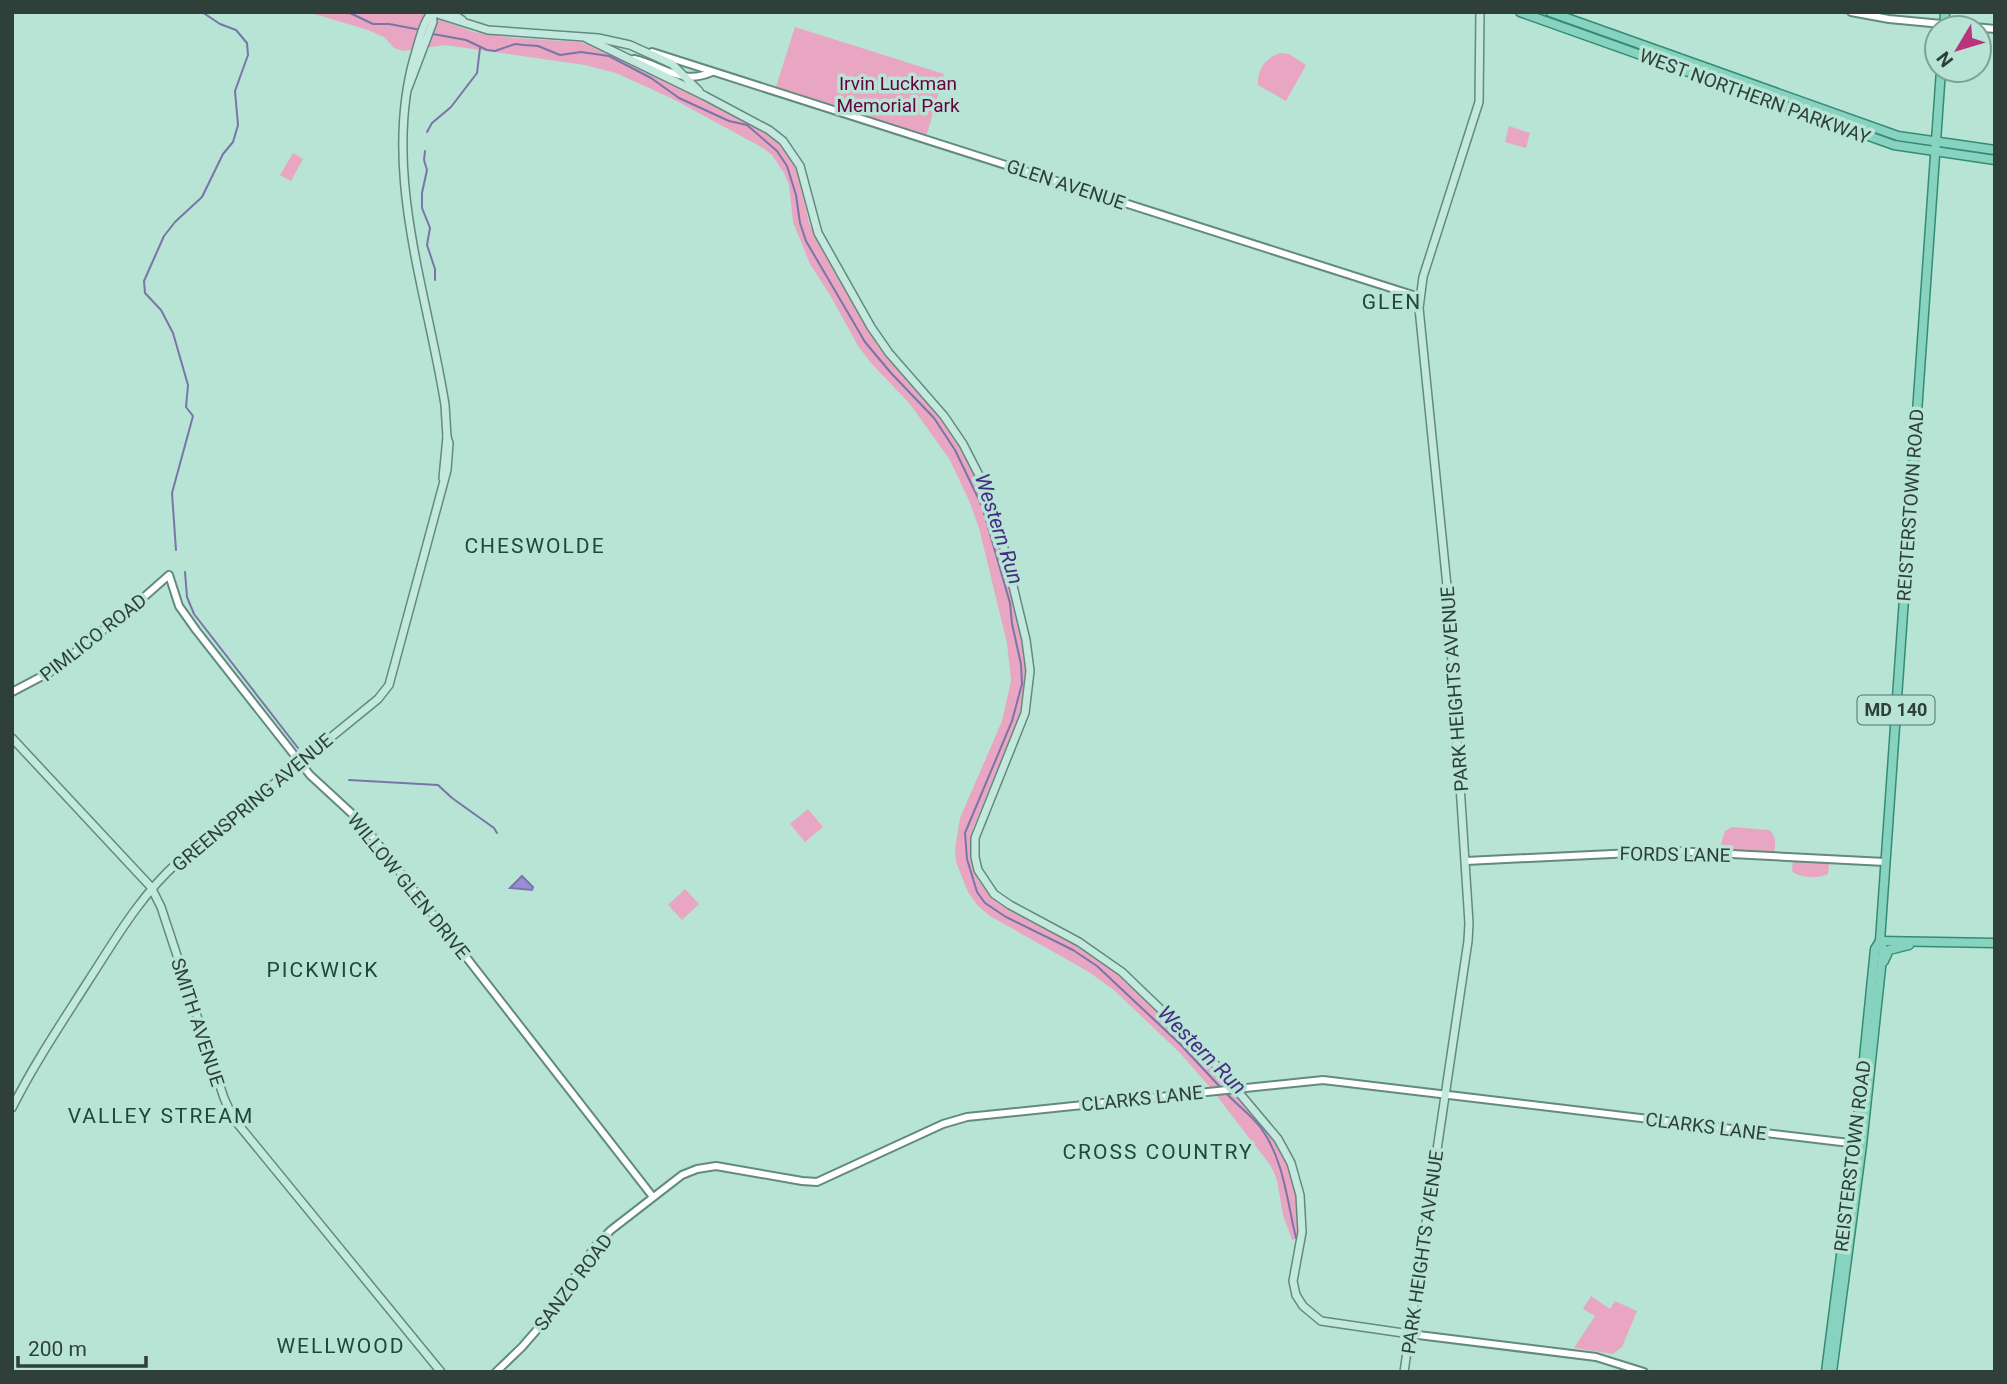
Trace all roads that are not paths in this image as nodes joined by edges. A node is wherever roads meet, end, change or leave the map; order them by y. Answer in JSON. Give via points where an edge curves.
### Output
{"nodes":[{"id":1,"x":432,"y":12,"type":"edge"},
{"id":2,"x":450,"y":12,"type":"edge"},
{"id":3,"x":1480,"y":12,"type":"edge"},
{"id":4,"x":1520,"y":12,"type":"edge"},
{"id":5,"x":1550,"y":12,"type":"edge"},
{"id":6,"x":1851,"y":12,"type":"edge"},
{"id":7,"x":1923,"y":23,"type":"edge"},
{"id":8,"x":471,"y":26,"type":"junction"},
{"id":9,"x":586,"y":38,"type":"junction"},
{"id":10,"x":630,"y":45,"type":"junction"},
{"id":11,"x":629,"y":58,"type":"junction"},
{"id":12,"x":712,"y":72,"type":"junction"},
{"id":13,"x":685,"y":76,"type":"junction"},
{"id":14,"x":1940,"y":84,"type":"edge"},
{"id":15,"x":705,"y":96,"type":"junction"},
{"id":16,"x":1936,"y":143,"type":"junction"},
{"id":17,"x":1995,"y":150,"type":"edge"},
{"id":18,"x":1936,"y":153,"type":"junction"},
{"id":19,"x":1995,"y":160,"type":"edge"},
{"id":20,"x":1419,"y":297,"type":"junction"},
{"id":21,"x":169,"y":575,"type":"joint"},
{"id":22,"x":12,"y":692,"type":"edge"},
{"id":23,"x":12,"y":738,"type":"edge"},
{"id":24,"x":300,"y":763,"type":"junction"},
{"id":25,"x":1465,"y":861,"type":"junction"},
{"id":26,"x":1885,"y":862,"type":"junction"},
{"id":27,"x":151,"y":887,"type":"junction"},
{"id":28,"x":1880,"y":941,"type":"junction"},
{"id":29,"x":1919,"y":943,"type":"junction"},
{"id":30,"x":1995,"y":943,"type":"edge"},
{"id":31,"x":1877,"y":996,"type":"junction"},
{"id":32,"x":1865,"y":1053,"type":"junction"},
{"id":33,"x":1869,"y":1078,"type":"junction"},
{"id":34,"x":1233,"y":1089,"type":"junction"},
{"id":35,"x":1445,"y":1093,"type":"junction"},
{"id":36,"x":12,"y":1108,"type":"edge"},
{"id":37,"x":1858,"y":1144,"type":"junction"},
{"id":38,"x":653,"y":1197,"type":"junction"},
{"id":39,"x":1845,"y":1211,"type":"junction"},
{"id":40,"x":1849,"y":1240,"type":"junction"},
{"id":41,"x":1410,"y":1334,"type":"junction"},
{"id":42,"x":441,"y":1372,"type":"edge"},
{"id":43,"x":496,"y":1372,"type":"edge"},
{"id":44,"x":1404,"y":1372,"type":"edge"},
{"id":45,"x":1644,"y":1372,"type":"edge"},
{"id":46,"x":1826,"y":1372,"type":"edge"},
{"id":47,"x":1832,"y":1372,"type":"edge"}],
"edges":[{"from":1,"to":8,"type":"main road"},
{"from":1,"to":24,"type":"main road","name":"GREENSPRING AVENUE","via":[[407,91],[403,127],[406,201],[445,402],[443,479],[389,685]]},
{"from":2,"to":8,"type":"main road"},
{"from":3,"to":20,"type":"main road","name":"PARK HEIGHTS AVENUE","via":[[1478,108]]},
{"from":4,"to":18,"type":"main road","name":"WEST NORTHERN PARKWAY","via":[[1894,145]]},
{"from":5,"to":16,"type":"main road","name":"WEST NORTHERN PARKWAY","via":[[1898,136]]},
{"from":6,"to":7,"type":"street"},
{"from":8,"to":9,"type":"main road","via":[[503,33]]},
{"from":9,"to":10,"type":"main road"},
{"from":9,"to":11,"type":"main road"},
{"from":10,"to":12,"type":"street","name":"GLEN AVENUE"},
{"from":10,"to":13,"type":"main road","via":[[671,64]]},
{"from":11,"to":13,"type":"street","name":"GLEN AVENUE"},
{"from":11,"to":15,"type":"main road"},
{"from":12,"to":13,"type":"street","name":"GLEN AVENUE"},
{"from":12,"to":20,"type":"street","name":"GLEN AVENUE"},
{"from":13,"to":15,"type":"main road"},
{"from":14,"to":16,"type":"main road","name":"REISTERSTOWN ROAD","number":"MD 140"},
{"from":15,"to":34,"type":"main road","via":[[772,132],[793,153],[803,173],[815,227],[847,286],[882,345],[955,431],[996,515],[1028,650],[1030,681],[1018,732],[976,832],[974,851],[981,876],[998,898],[1079,942],[1122,972],[1191,1038]]},
{"from":16,"to":17,"type":"main road","name":"WEST NORTHERN PARKWAY"},
{"from":16,"to":18,"type":"main road","name":"REISTERSTOWN ROAD","number":"MD 140"},
{"from":18,"to":19,"type":"main road","name":"WEST NORTHERN PARKWAY"},
{"from":18,"to":26,"type":"main road","name":"REISTERSTOWN ROAD","number":"MD 140"},
{"from":20,"to":25,"type":"main road","name":"PARK HEIGHTS AVENUE","via":[[1447,586]]},
{"from":21,"to":22,"type":"street","name":"PIMLICO ROAD","via":[[50,672]]},
{"from":21,"to":24,"type":"street","name":"WILLOW GLEN DRIVE","via":[[187,619]]},
{"from":23,"to":27,"type":"main road","name":"SMITH AVENUE"},
{"from":24,"to":27,"type":"main road","name":"GREENSPRING AVENUE"},
{"from":24,"to":38,"type":"street","name":"WILLOW GLEN DRIVE","via":[[360,822]]},
{"from":25,"to":26,"type":"street","name":"FORDS LANE","via":[[1674,851]]},
{"from":25,"to":35,"type":"main road","name":"PARK HEIGHTS AVENUE","via":[[1468,941]]},
{"from":26,"to":28,"type":"main road","name":"REISTERSTOWN ROAD","number":"MD 140"},
{"from":27,"to":36,"type":"main road","name":"GREENSPRING AVENUE"},
{"from":27,"to":42,"type":"main road","name":"SMITH AVENUE","via":[[233,1118]]},
{"from":28,"to":29,"type":"main road"},
{"from":28,"to":31,"type":"main road","name":"REISTERSTOWN ROAD","number":"MD 140"},
{"from":28,"to":32,"type":"main road","name":"REISTERSTOWN ROAD","number":"MD 140","via":[[1875,949]]},
{"from":29,"to":30,"type":"main road"},
{"from":29,"to":31,"type":"main road","via":[[1888,952]]},
{"from":31,"to":33,"type":"main road","name":"REISTERSTOWN ROAD","number":"MD 140"},
{"from":32,"to":33,"type":"main road"},
{"from":32,"to":37,"type":"main road","name":"REISTERSTOWN ROAD","number":"MD 140"},
{"from":33,"to":37,"type":"main road","name":"REISTERSTOWN ROAD","number":"MD 140"},
{"from":34,"to":35,"type":"street","name":"CLARKS LANE","via":[[1323,1080]]},
{"from":34,"to":38,"type":"street","name":"CLARKS LANE","via":[[959,1118],[820,1181],[716,1166],[690,1172]]},
{"from":34,"to":41,"type":"main road","via":[[1278,1139],[1295,1172],[1303,1220],[1294,1286],[1303,1306],[1321,1321]]},
{"from":35,"to":37,"type":"street","name":"CLARKS LANE"},
{"from":35,"to":41,"type":"main road","name":"PARK HEIGHTS AVENUE"},
{"from":37,"to":39,"type":"main road","name":"REISTERSTOWN ROAD","number":"MD 140"},
{"from":37,"to":40,"type":"main road","name":"REISTERSTOWN ROAD","number":"MD 140"},
{"from":38,"to":43,"type":"street","name":"SANZO ROAD","via":[[596,1245],[548,1317]]},
{"from":39,"to":40,"type":"main road","via":[[1849,1213]]},
{"from":39,"to":46,"type":"main road","name":"REISTERSTOWN ROAD","number":"MD 140"},
{"from":40,"to":47,"type":"main road","name":"REISTERSTOWN ROAD","number":"MD 140"},
{"from":41,"to":44,"type":"main road","name":"PARK HEIGHTS AVENUE"},
{"from":41,"to":45,"type":"street","via":[[1596,1357]]}]}
